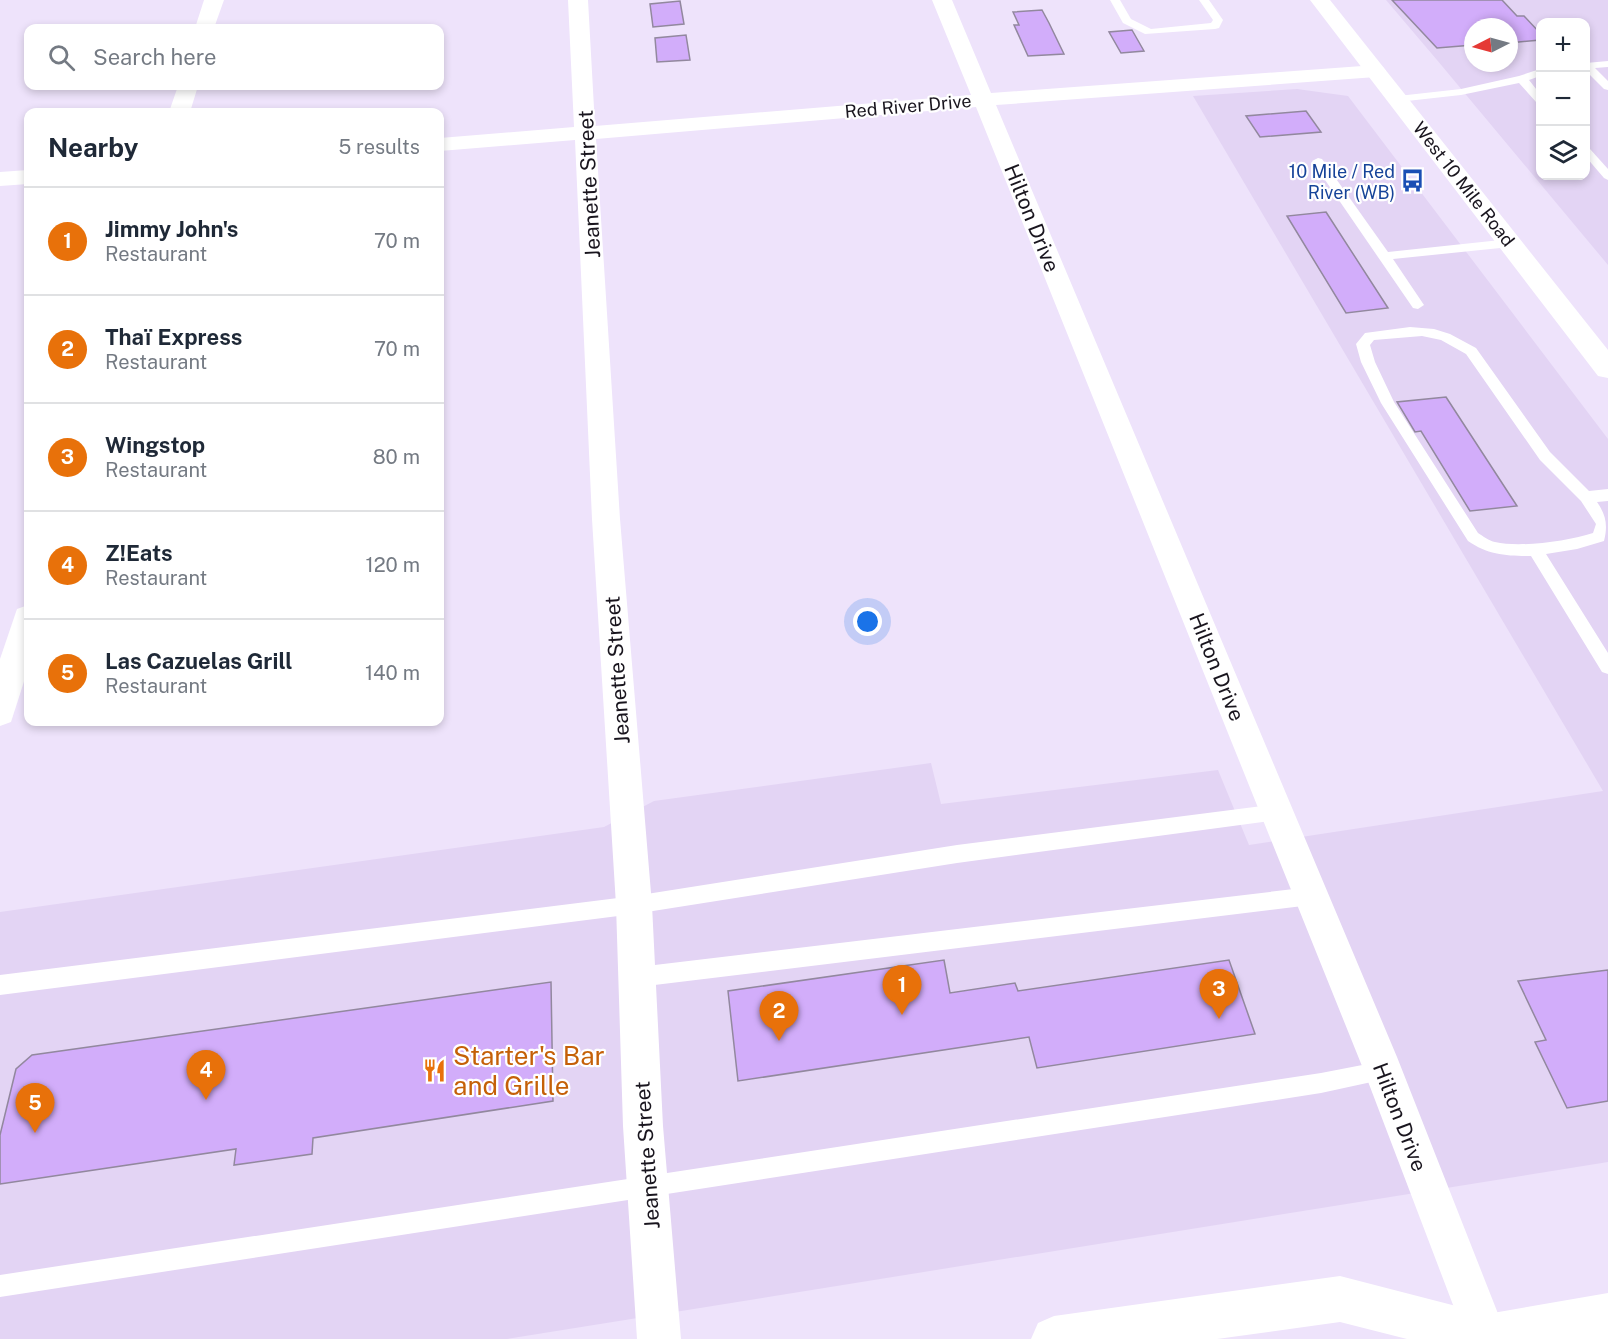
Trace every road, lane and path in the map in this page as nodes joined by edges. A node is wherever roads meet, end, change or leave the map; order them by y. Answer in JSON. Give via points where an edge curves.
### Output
{"nodes":[{"id":1,"x":214,"y":0,"type":"edge"},
{"id":2,"x":578,"y":0,"type":"edge"},
{"id":3,"x":942,"y":0,"type":"edge"},
{"id":4,"x":1115,"y":0,"type":"edge"},
{"id":5,"x":1204,"y":0,"type":"edge"},
{"id":6,"x":1320,"y":0,"type":"edge"},
{"id":7,"x":206,"y":24,"type":"edge"},
{"id":8,"x":1608,"y":64,"type":"edge"},
{"id":9,"x":1590,"y":66,"type":"edge"},
{"id":10,"x":1590,"y":70,"type":"edge"},
{"id":11,"x":1376,"y":71,"type":"junction"},
{"id":12,"x":1536,"y":74,"type":"edge"},
{"id":13,"x":1522,"y":79,"type":"junction"},
{"id":14,"x":1608,"y":87,"type":"edge"},
{"id":15,"x":187,"y":90,"type":"edge"},
{"id":16,"x":1536,"y":95,"type":"edge"},
{"id":17,"x":1398,"y":99,"type":"junction"},
{"id":18,"x":984,"y":100,"type":"junction"},
{"id":19,"x":181,"y":108,"type":"edge"},
{"id":20,"x":586,"y":132,"type":"junction"},
{"id":21,"x":444,"y":145,"type":"edge"},
{"id":22,"x":1590,"y":156,"type":"edge"},
{"id":23,"x":1318,"y":161,"type":"dead end"},
{"id":24,"x":1608,"y":176,"type":"edge"},
{"id":25,"x":24,"y":177,"type":"edge"},
{"id":26,"x":0,"y":179,"type":"edge"},
{"id":27,"x":1510,"y":243,"type":"junction"},
{"id":28,"x":1385,"y":256,"type":"junction"},
{"id":29,"x":1418,"y":305,"type":"dead end"},
{"id":30,"x":1608,"y":369,"type":"edge"},
{"id":31,"x":1608,"y":495,"type":"edge"},
{"id":32,"x":1586,"y":497,"type":"junction"},
{"id":33,"x":1534,"y":548,"type":"junction"},
{"id":34,"x":24,"y":631,"type":"edge"},
{"id":35,"x":1608,"y":667,"type":"edge"},
{"id":36,"x":0,"y":712,"type":"edge"},
{"id":37,"x":1276,"y":812,"type":"junction"},
{"id":38,"x":1311,"y":896,"type":"junction"},
{"id":39,"x":634,"y":904,"type":"junction"},
{"id":40,"x":638,"y":977,"type":"junction"},
{"id":41,"x":0,"y":985,"type":"edge"},
{"id":42,"x":1383,"y":1071,"type":"junction"},
{"id":43,"x":647,"y":1185,"type":"junction"},
{"id":44,"x":0,"y":1286,"type":"edge"},
{"id":45,"x":1608,"y":1316,"type":"edge"},
{"id":46,"x":1485,"y":1338,"type":"edge"},
{"id":47,"x":659,"y":1339,"type":"edge"},
{"id":48,"x":1054,"y":1339,"type":"edge"}],
"edges":[{"from":1,"to":7,"type":"street"},
{"from":2,"to":20,"type":"street","name":"Jeanette Street"},
{"from":3,"to":18,"type":"street","name":"Hilton Drive"},
{"from":4,"to":5,"type":"lane","via":[[1127,21],[1149,32],[1215,26],[1218,20]]},
{"from":6,"to":11,"type":"main road","name":"West 10 Mile Road"},
{"from":8,"to":9,"type":"lane"},
{"from":10,"to":14,"type":"lane"},
{"from":11,"to":17,"type":"main road","name":"West 10 Mile Road"},
{"from":11,"to":18,"type":"street","name":"Red River Drive"},
{"from":12,"to":13,"type":"lane"},
{"from":13,"to":16,"type":"lane"},
{"from":13,"to":17,"type":"lane","via":[[1470,91]]},
{"from":15,"to":19,"type":"street"},
{"from":17,"to":27,"type":"main road","name":"West 10 Mile Road"},
{"from":18,"to":20,"type":"street","name":"Red River Drive"},
{"from":18,"to":37,"type":"street","name":"Hilton Drive"},
{"from":20,"to":21,"type":"street","name":"Red River Drive"},
{"from":20,"to":39,"type":"street","name":"Jeanette Street","via":[[606,519]]},
{"from":22,"to":24,"type":"lane"},
{"from":23,"to":28,"type":"lane"},
{"from":25,"to":26,"type":"street"},
{"from":27,"to":28,"type":"lane"},
{"from":27,"to":30,"type":"main road","name":"West 10 Mile Road"},
{"from":28,"to":29,"type":"lane"},
{"from":31,"to":32,"type":"lane"},
{"from":32,"to":33,"type":"lane","via":[[1604,524],[1599,537],[1584,543]]},
{"from":32,"to":33,"type":"lane","via":[[1545,456],[1471,351],[1436,332],[1412,330],[1370,336],[1363,344],[1365,353],[1388,403],[1473,537],[1490,548]]},
{"from":33,"to":35,"type":"lane"},
{"from":34,"to":36,"type":"street"},
{"from":37,"to":38,"type":"street","name":"Hilton Drive"},
{"from":37,"to":39,"type":"lane","via":[[957,854]]},
{"from":38,"to":40,"type":"lane"},
{"from":38,"to":42,"type":"street","name":"Hilton Drive"},
{"from":39,"to":40,"type":"street","name":"Jeanette Street"},
{"from":39,"to":41,"type":"lane"},
{"from":40,"to":43,"type":"street","name":"Jeanette Street"},
{"from":42,"to":43,"type":"lane"},
{"from":42,"to":46,"type":"street","name":"Hilton Drive"},
{"from":43,"to":44,"type":"lane"},
{"from":43,"to":47,"type":"street","name":"Jeanette Street"},
{"from":45,"to":46,"type":"main road"},
{"from":46,"to":48,"type":"main road","via":[[1340,1299]]}]}
